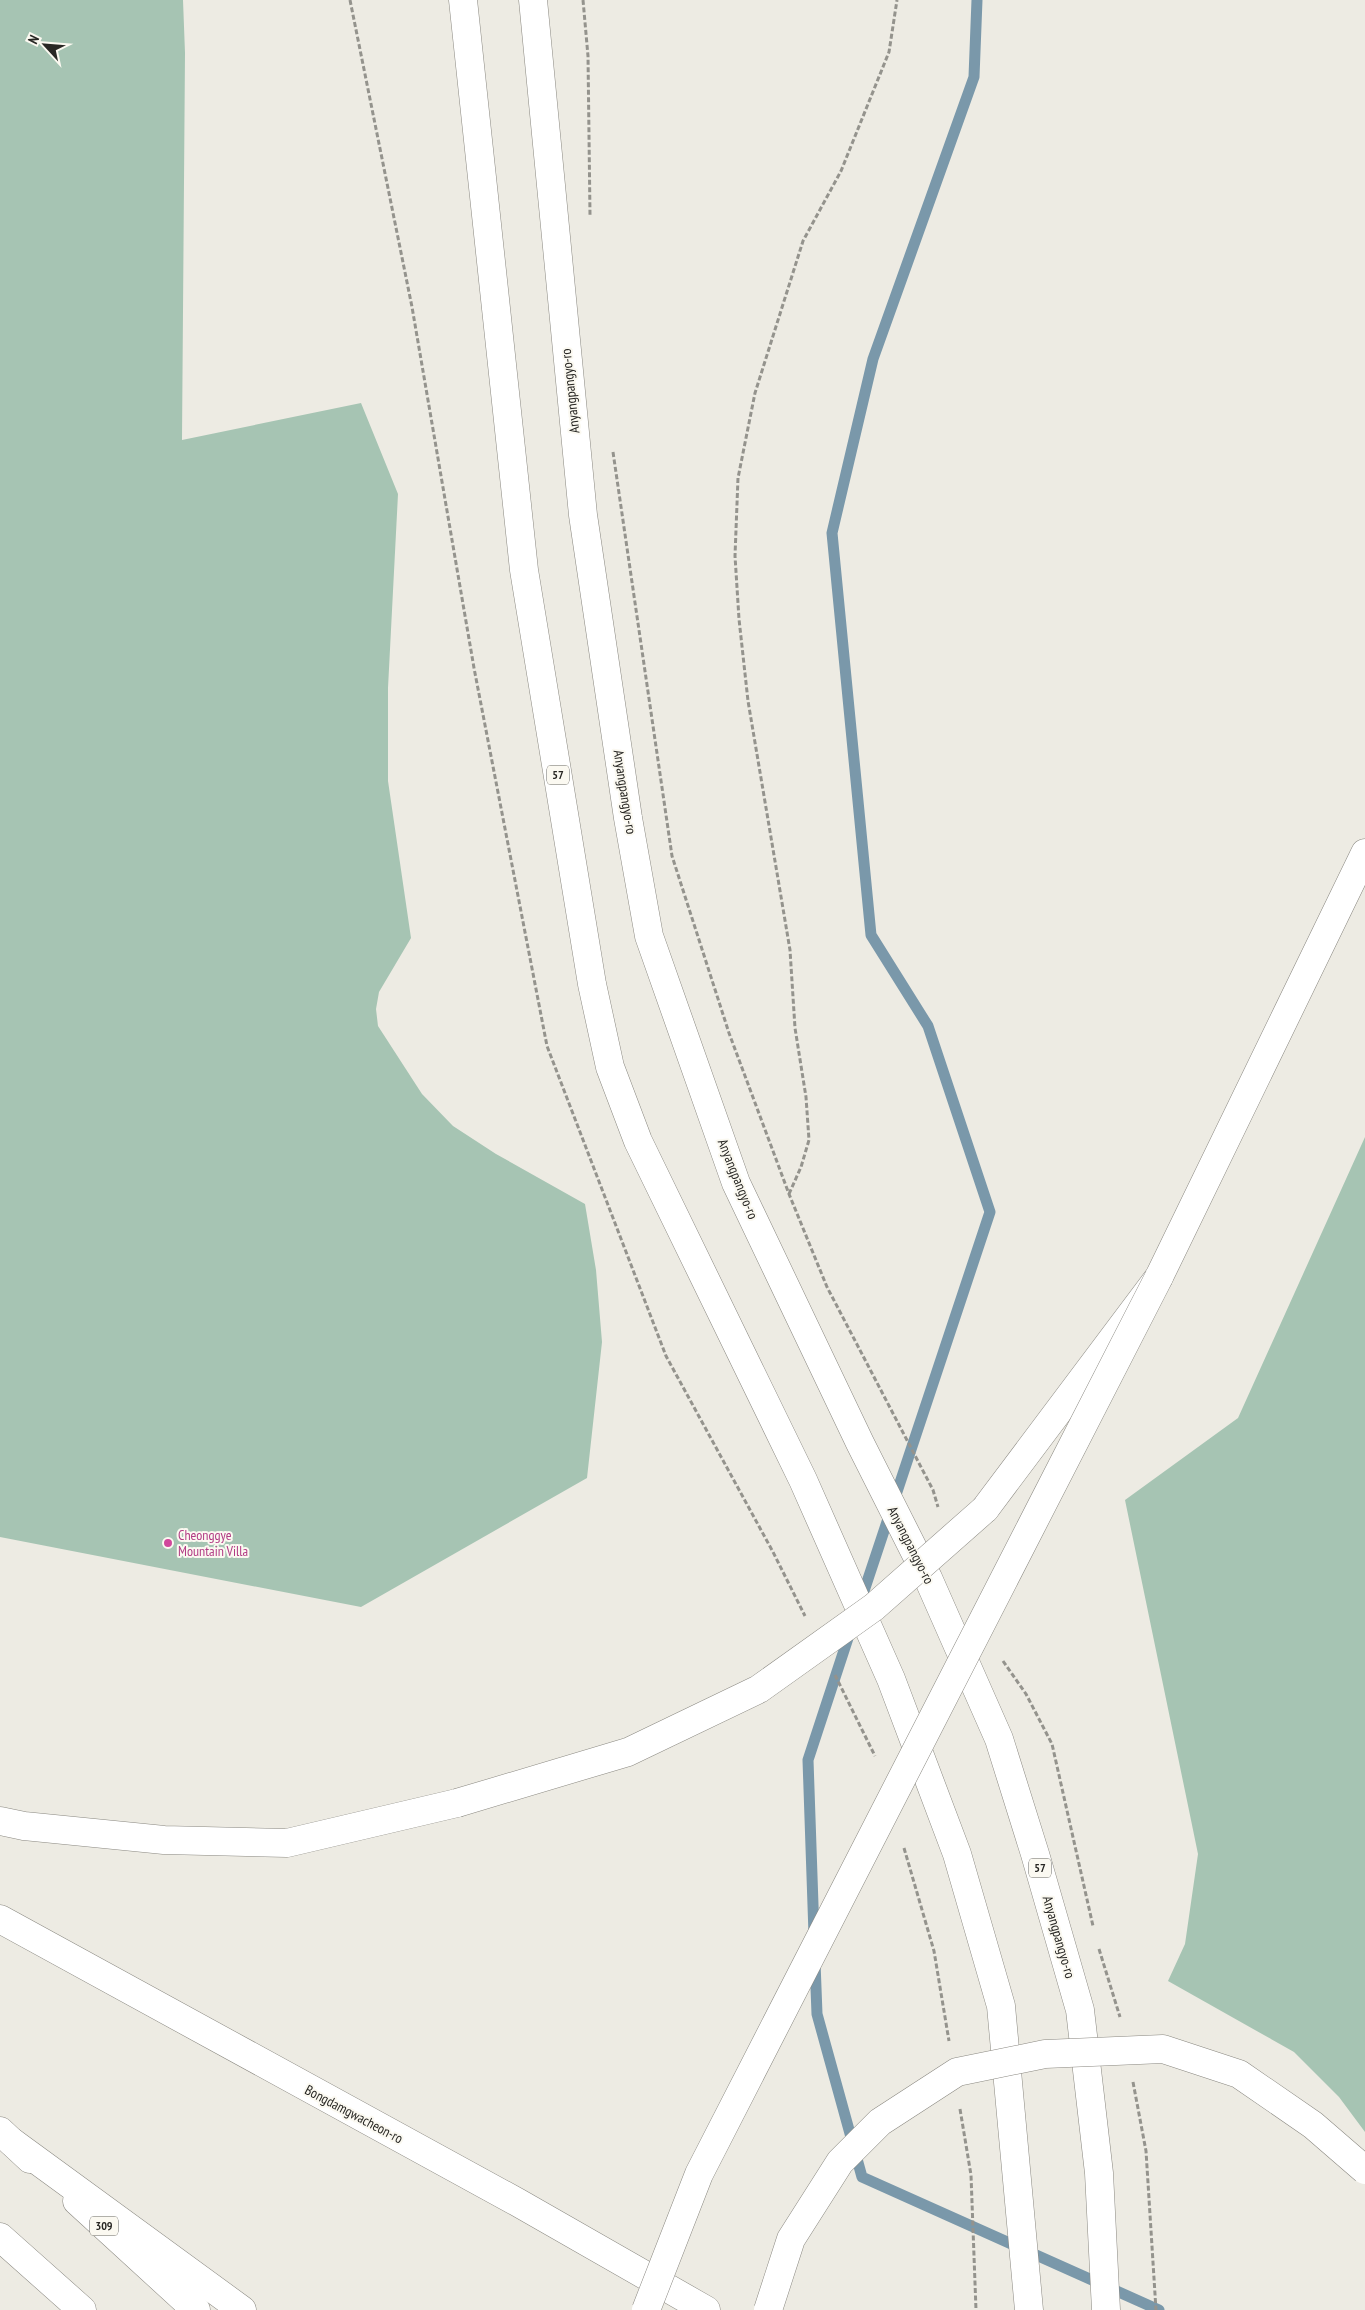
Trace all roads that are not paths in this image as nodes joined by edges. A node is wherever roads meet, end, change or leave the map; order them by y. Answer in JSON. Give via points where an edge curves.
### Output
{"nodes":[{"id":1,"x":462,"y":0,"type":"edge"},
{"id":2,"x":532,"y":0,"type":"edge"},
{"id":3,"x":1365,"y":854,"type":"edge"},
{"id":4,"x":1159,"y":1276,"type":"junction"},
{"id":5,"x":0,"y":1821,"type":"edge"},
{"id":6,"x":0,"y":1920,"type":"edge"},
{"id":7,"x":6,"y":2137,"type":"edge"},
{"id":8,"x":1365,"y":2170,"type":"edge"},
{"id":9,"x":0,"y":2237,"type":"edge"},
{"id":10,"x":82,"y":2310,"type":"edge"},
{"id":11,"x":196,"y":2310,"type":"edge"},
{"id":12,"x":242,"y":2310,"type":"edge"},
{"id":13,"x":646,"y":2310,"type":"edge"},
{"id":14,"x":706,"y":2310,"type":"edge"},
{"id":15,"x":768,"y":2310,"type":"edge"},
{"id":16,"x":1029,"y":2310,"type":"edge"},
{"id":17,"x":1106,"y":2310,"type":"edge"}],
"edges":[{"from":1,"to":16,"type":"main road","number":"57","via":[[524,570],[592,984],[610,1067],[638,1141],[814,1506],[879,1654],[957,1854],[1001,2006]]},
{"from":2,"to":17,"type":"main road","name":"Anyangpangyo-ro","number":"57","via":[[583,515],[649,936],[736,1183],[928,1578],[999,1739],[1080,2010],[1100,2173]]},
{"from":3,"to":4,"type":"main road"},
{"from":4,"to":5,"type":"main road","bridge":true,"via":[[984,1509],[874,1607],[760,1689],[628,1752],[457,1803],[286,1843],[164,1840]]},
{"from":4,"to":13,"type":"main road","bridge":true,"via":[[700,2174]]},
{"from":6,"to":14,"type":"main road","name":"Bongdamgwacheon-ro","via":[[517,2202]]},
{"from":7,"to":11,"type":"main road","number":"309"},
{"from":7,"to":12,"type":"main road"},
{"from":8,"to":15,"type":"main road","bridge":true,"via":[[1313,2125],[1239,2074],[1163,2049],[1045,2054],[957,2072],[880,2122],[840,2162],[791,2239]]},
{"from":9,"to":10,"type":"main road"}]}
